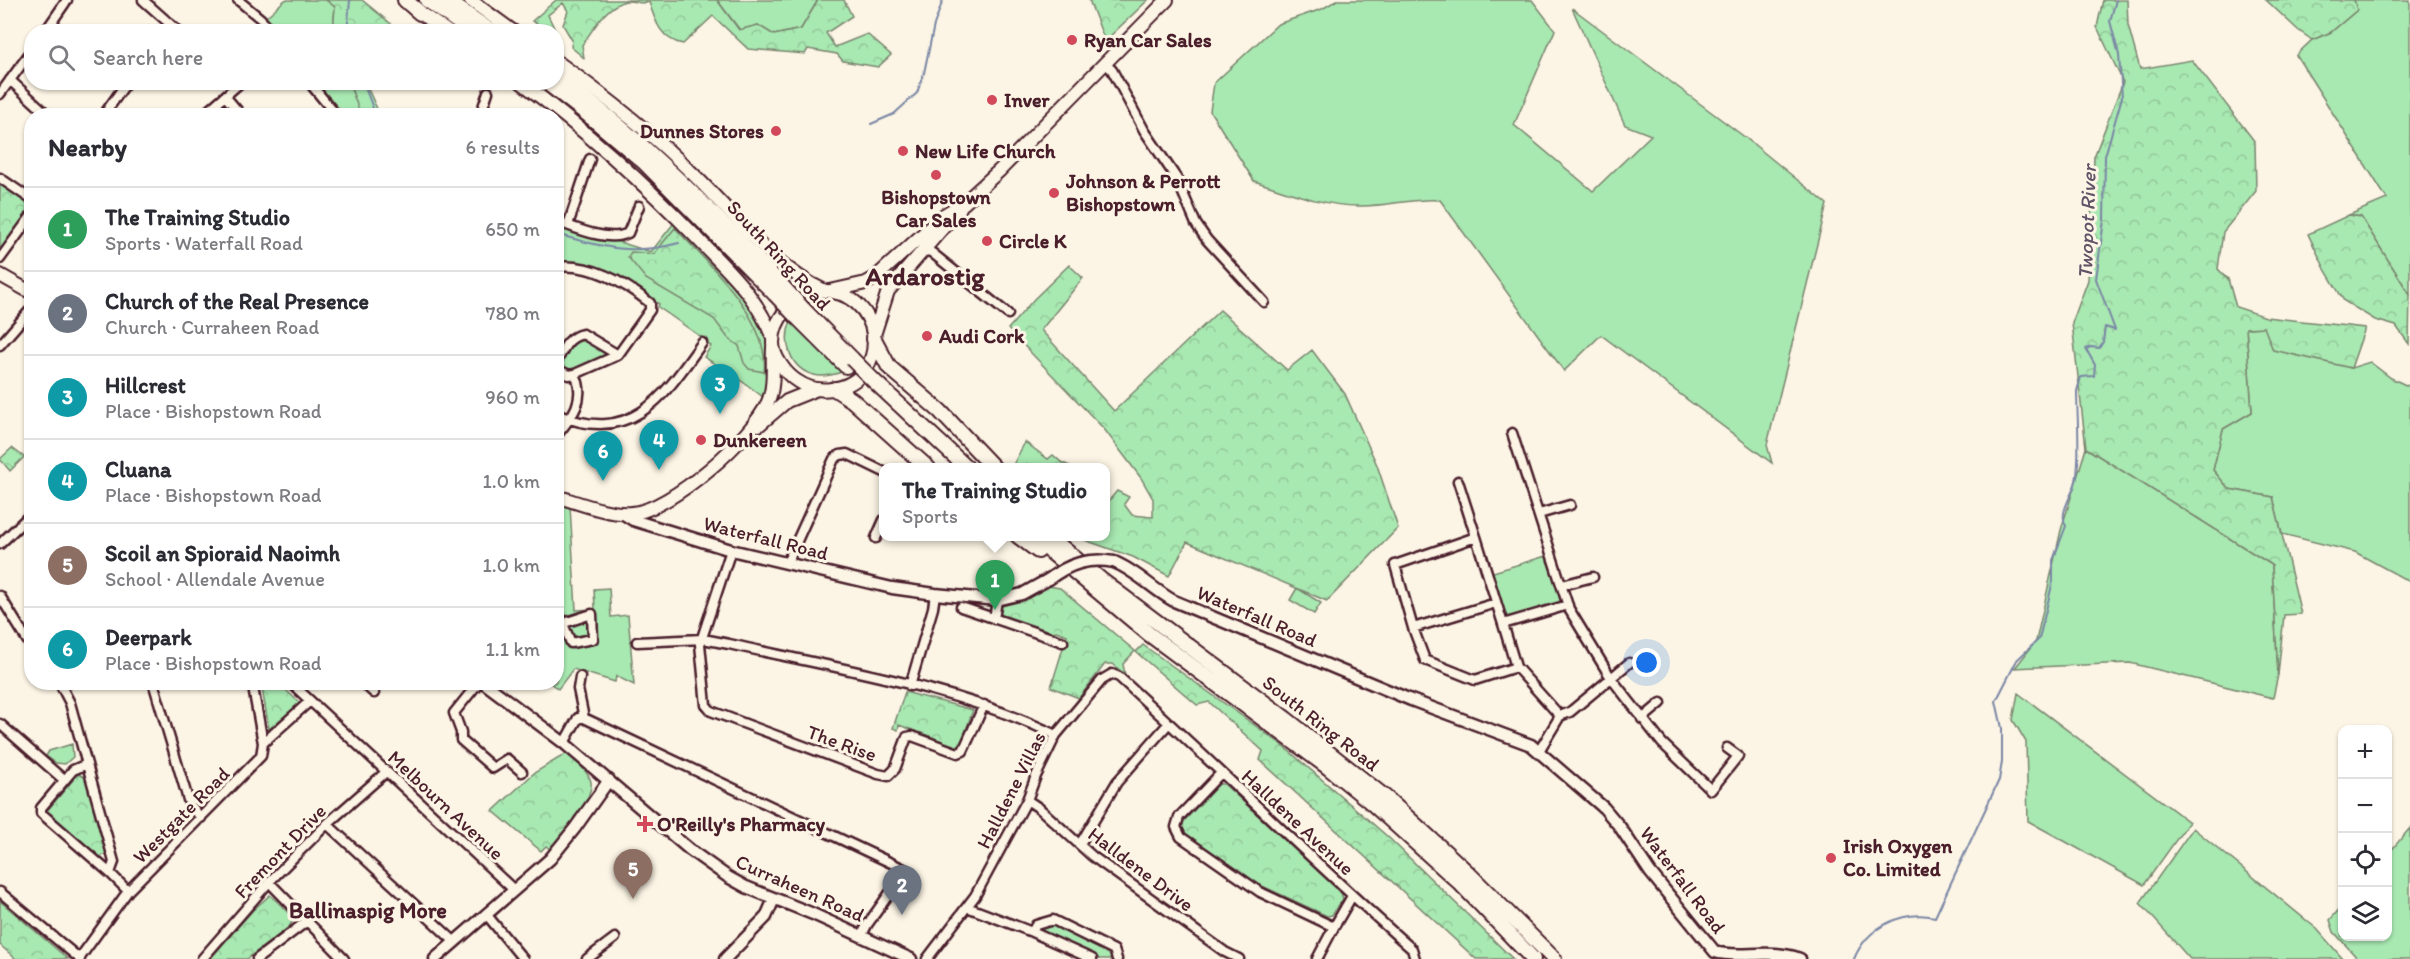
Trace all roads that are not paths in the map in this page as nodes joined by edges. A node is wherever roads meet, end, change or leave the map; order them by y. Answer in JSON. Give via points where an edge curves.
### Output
{"nodes":[{"id":1,"x":67,"y":0,"type":"edge"},
{"id":2,"x":143,"y":0,"type":"edge"},
{"id":3,"x":238,"y":0,"type":"edge"},
{"id":4,"x":404,"y":0,"type":"edge"},
{"id":5,"x":427,"y":0,"type":"edge"},
{"id":6,"x":446,"y":0,"type":"edge"},
{"id":7,"x":470,"y":0,"type":"edge"},
{"id":8,"x":1167,"y":0,"type":"edge"},
{"id":9,"x":420,"y":13,"type":"joint"},
{"id":10,"x":52,"y":22,"type":"edge"},
{"id":11,"x":170,"y":24,"type":"edge"},
{"id":12,"x":265,"y":24,"type":"edge"},
{"id":13,"x":436,"y":24,"type":"edge"},
{"id":14,"x":461,"y":24,"type":"edge"},
{"id":15,"x":480,"y":24,"type":"edge"},
{"id":16,"x":503,"y":24,"type":"edge"},
{"id":17,"x":24,"y":61,"type":"edge"},
{"id":18,"x":1105,"y":63,"type":"junction"},
{"id":19,"x":564,"y":67,"type":"edge"},
{"id":20,"x":10,"y":80,"type":"junction"},
{"id":21,"x":564,"y":82,"type":"edge"},
{"id":22,"x":120,"y":90,"type":"edge"},
{"id":23,"x":232,"y":90,"type":"edge"},
{"id":24,"x":316,"y":90,"type":"edge"},
{"id":25,"x":531,"y":90,"type":"edge"},
{"id":26,"x":556,"y":90,"type":"edge"},
{"id":27,"x":488,"y":92,"type":"dead end"},
{"id":28,"x":0,"y":94,"type":"edge"},
{"id":29,"x":225,"y":96,"type":"junction"},
{"id":30,"x":41,"y":108,"type":"edge"},
{"id":31,"x":108,"y":108,"type":"edge"},
{"id":32,"x":211,"y":108,"type":"edge"},
{"id":33,"x":235,"y":108,"type":"edge"},
{"id":34,"x":330,"y":108,"type":"edge"},
{"id":35,"x":483,"y":108,"type":"edge"},
{"id":36,"x":553,"y":108,"type":"edge"},
{"id":37,"x":564,"y":117,"type":"edge"},
{"id":38,"x":590,"y":159,"type":"dead end"},
{"id":39,"x":0,"y":178,"type":"edge"},
{"id":40,"x":24,"y":194,"type":"edge"},
{"id":41,"x":964,"y":203,"type":"junction"},
{"id":42,"x":639,"y":206,"type":"dead end"},
{"id":43,"x":564,"y":224,"type":"edge"},
{"id":44,"x":568,"y":225,"type":"junction"},
{"id":45,"x":24,"y":226,"type":"edge"},
{"id":46,"x":927,"y":249,"type":"junction"},
{"id":47,"x":0,"y":259,"type":"edge"},
{"id":48,"x":564,"y":267,"type":"edge"},
{"id":49,"x":0,"y":275,"type":"edge"},
{"id":50,"x":24,"y":288,"type":"edge"},
{"id":51,"x":778,"y":290,"type":"junction"},
{"id":52,"x":828,"y":291,"type":"junction"},
{"id":53,"x":1264,"y":302,"type":"dead end"},
{"id":54,"x":1008,"y":314,"type":"dead end"},
{"id":55,"x":24,"y":317,"type":"edge"},
{"id":56,"x":874,"y":337,"type":"junction"},
{"id":57,"x":702,"y":343,"type":"dead end"},
{"id":58,"x":773,"y":343,"type":"junction"},
{"id":59,"x":0,"y":345,"type":"edge"},
{"id":60,"x":564,"y":349,"type":"edge"},
{"id":61,"x":618,"y":355,"type":"junction"},
{"id":62,"x":564,"y":373,"type":"edge"},
{"id":63,"x":575,"y":375,"type":"junction"},
{"id":64,"x":870,"y":383,"type":"junction"},
{"id":65,"x":818,"y":389,"type":"junction"},
{"id":66,"x":834,"y":389,"type":"junction"},
{"id":67,"x":564,"y":417,"type":"edge"},
{"id":68,"x":570,"y":420,"type":"junction"},
{"id":69,"x":564,"y":427,"type":"edge"},
{"id":70,"x":745,"y":433,"type":"junction"},
{"id":71,"x":1512,"y":433,"type":"dead end"},
{"id":72,"x":922,"y":463,"type":"edge"},
{"id":73,"x":949,"y":463,"type":"edge"},
{"id":74,"x":961,"y":463,"type":"edge"},
{"id":75,"x":989,"y":463,"type":"edge"},
{"id":76,"x":879,"y":470,"type":"edge"},
{"id":77,"x":1458,"y":481,"type":"dead end"},
{"id":78,"x":564,"y":498,"type":"edge"},
{"id":79,"x":1570,"y":505,"type":"dead end"},
{"id":80,"x":655,"y":506,"type":"junction"},
{"id":81,"x":622,"y":513,"type":"junction"},
{"id":82,"x":1539,"y":514,"type":"junction"},
{"id":83,"x":24,"y":521,"type":"edge"},
{"id":84,"x":657,"y":527,"type":"junction"},
{"id":85,"x":879,"y":531,"type":"edge"},
{"id":86,"x":1476,"y":537,"type":"junction"},
{"id":87,"x":876,"y":538,"type":"dead end"},
{"id":88,"x":1024,"y":541,"type":"edge"},
{"id":89,"x":1037,"y":541,"type":"edge"},
{"id":90,"x":1053,"y":541,"type":"edge"},
{"id":91,"x":1066,"y":541,"type":"edge"},
{"id":92,"x":0,"y":544,"type":"edge"},
{"id":93,"x":731,"y":550,"type":"junction"},
{"id":94,"x":787,"y":563,"type":"junction"},
{"id":95,"x":1593,"y":577,"type":"dead end"},
{"id":96,"x":1562,"y":585,"type":"junction"},
{"id":97,"x":935,"y":594,"type":"junction"},
{"id":98,"x":0,"y":596,"type":"edge"},
{"id":99,"x":1104,"y":598,"type":"junction"},
{"id":100,"x":997,"y":600,"type":"junction"},
{"id":101,"x":1496,"y":603,"type":"junction"},
{"id":102,"x":1568,"y":605,"type":"junction"},
{"id":103,"x":961,"y":607,"type":"dead end"},
{"id":104,"x":994,"y":619,"type":"junction"},
{"id":105,"x":1503,"y":624,"type":"junction"},
{"id":106,"x":1164,"y":628,"type":"junction"},
{"id":107,"x":1413,"y":628,"type":"junction"},
{"id":108,"x":24,"y":635,"type":"edge"},
{"id":109,"x":703,"y":639,"type":"junction"},
{"id":110,"x":637,"y":642,"type":"dead end"},
{"id":111,"x":1064,"y":642,"type":"dead end"},
{"id":112,"x":1629,"y":663,"type":"dead end"},
{"id":113,"x":1516,"y":667,"type":"junction"},
{"id":114,"x":580,"y":676,"type":"dead end"},
{"id":115,"x":1119,"y":678,"type":"joint"},
{"id":116,"x":1611,"y":678,"type":"junction"},
{"id":117,"x":910,"y":686,"type":"junction"},
{"id":118,"x":63,"y":690,"type":"edge"},
{"id":119,"x":155,"y":690,"type":"edge"},
{"id":120,"x":253,"y":690,"type":"edge"},
{"id":121,"x":298,"y":690,"type":"edge"},
{"id":122,"x":371,"y":690,"type":"edge"},
{"id":123,"x":473,"y":690,"type":"edge"},
{"id":124,"x":494,"y":690,"type":"edge"},
{"id":125,"x":374,"y":693,"type":"dead end"},
{"id":126,"x":310,"y":701,"type":"junction"},
{"id":127,"x":1661,"y":703,"type":"dead end"},
{"id":128,"x":984,"y":705,"type":"junction"},
{"id":129,"x":1560,"y":716,"type":"junction"},
{"id":130,"x":584,"y":718,"type":"junction"},
{"id":131,"x":1642,"y":719,"type":"junction"},
{"id":132,"x":1169,"y":723,"type":"junction"},
{"id":133,"x":1,"y":727,"type":"edge"},
{"id":134,"x":1056,"y":735,"type":"junction"},
{"id":135,"x":263,"y":742,"type":"junction"},
{"id":136,"x":564,"y":743,"type":"junction"},
{"id":137,"x":1727,"y":748,"type":"dead end"},
{"id":138,"x":1539,"y":751,"type":"junction"},
{"id":139,"x":87,"y":764,"type":"junction"},
{"id":140,"x":386,"y":772,"type":"junction"},
{"id":141,"x":522,"y":772,"type":"dead end"},
{"id":142,"x":1221,"y":773,"type":"junction"},
{"id":143,"x":64,"y":780,"type":"junction"},
{"id":144,"x":609,"y":780,"type":"junction"},
{"id":145,"x":1711,"y":790,"type":"junction"},
{"id":146,"x":1705,"y":798,"type":"dead end"},
{"id":147,"x":1027,"y":800,"type":"junction"},
{"id":148,"x":201,"y":818,"type":"junction"},
{"id":149,"x":327,"y":824,"type":"junction"},
{"id":150,"x":1080,"y":844,"type":"junction"},
{"id":151,"x":110,"y":873,"type":"junction"},
{"id":152,"x":269,"y":882,"type":"junction"},
{"id":153,"x":514,"y":890,"type":"junction"},
{"id":154,"x":129,"y":891,"type":"junction"},
{"id":155,"x":0,"y":892,"type":"edge"},
{"id":156,"x":1352,"y":896,"type":"junction"},
{"id":157,"x":774,"y":899,"type":"junction"},
{"id":158,"x":967,"y":907,"type":"junction"},
{"id":159,"x":486,"y":915,"type":"junction"},
{"id":160,"x":307,"y":921,"type":"junction"},
{"id":161,"x":1334,"y":927,"type":"junction"},
{"id":162,"x":1032,"y":932,"type":"junction"},
{"id":163,"x":862,"y":935,"type":"junction"},
{"id":164,"x":615,"y":938,"type":"dead end"},
{"id":165,"x":454,"y":942,"type":"junction"},
{"id":166,"x":80,"y":959,"type":"edge"},
{"id":167,"x":202,"y":959,"type":"edge"},
{"id":168,"x":257,"y":959,"type":"edge"},
{"id":169,"x":344,"y":959,"type":"edge"},
{"id":170,"x":435,"y":959,"type":"edge"},
{"id":171,"x":523,"y":959,"type":"edge"},
{"id":172,"x":587,"y":959,"type":"edge"},
{"id":173,"x":725,"y":959,"type":"edge"},
{"id":174,"x":911,"y":959,"type":"edge"},
{"id":175,"x":927,"y":959,"type":"edge"},
{"id":176,"x":1092,"y":959,"type":"edge"},
{"id":177,"x":1117,"y":959,"type":"edge"},
{"id":178,"x":1239,"y":959,"type":"edge"},
{"id":179,"x":1317,"y":959,"type":"edge"},
{"id":180,"x":1415,"y":959,"type":"edge"},
{"id":181,"x":1533,"y":959,"type":"edge"},
{"id":182,"x":1554,"y":959,"type":"edge"},
{"id":183,"x":1800,"y":959,"type":"edge"}],
"edges":[{"from":1,"to":10,"type":"street"},
{"from":2,"to":11,"type":"street"},
{"from":3,"to":12,"type":"street"},
{"from":4,"to":9,"type":"highway"},
{"from":5,"to":14,"type":"highway"},
{"from":6,"to":15,"type":"highway"},
{"from":7,"to":16,"type":"main road"},
{"from":8,"to":18,"type":"main road"},
{"from":9,"to":13,"type":"main road"},
{"from":17,"to":20,"type":"street"},
{"from":18,"to":41,"type":"main road"},
{"from":18,"to":53,"type":"street","via":[[1178,179],[1202,232]]},
{"from":19,"to":52,"type":"main road","via":[[651,134],[779,262],[801,279]]},
{"from":20,"to":28,"type":"street"},
{"from":20,"to":30,"type":"street"},
{"from":21,"to":51,"type":"highway","name":"South Ring Road","via":[[631,134],[680,179]]},
{"from":22,"to":31,"type":"street"},
{"from":23,"to":29,"type":"street"},
{"from":24,"to":34,"type":"street"},
{"from":25,"to":36,"type":"main road"},
{"from":26,"to":51,"type":"highway","name":"South Ring Road","via":[[645,163]]},
{"from":27,"to":35,"type":"street"},
{"from":29,"to":32,"type":"street"},
{"from":29,"to":33,"type":"street"},
{"from":37,"to":58,"type":"main road","via":[[674,213],[747,291],[761,311]]},
{"from":38,"to":44,"type":"street"},
{"from":39,"to":40,"type":"street"},
{"from":41,"to":46,"type":"main road"},
{"from":41,"to":52,"type":"main road","via":[[944,215],[875,278]]},
{"from":42,"to":44,"type":"street","via":[[625,235],[602,235]]},
{"from":43,"to":44,"type":"street"},
{"from":45,"to":47,"type":"street"},
{"from":46,"to":54,"type":"street"},
{"from":46,"to":56,"type":"main road","via":[[888,291]]},
{"from":48,"to":61,"type":"street","via":[[603,273],[650,303],[650,310]]},
{"from":49,"to":50,"type":"main road"},
{"from":51,"to":64,"type":"highway","name":"South Ring Road","bridge":true},
{"from":52,"to":56,"type":"main road","via":[[846,296],[860,306],[871,323]]},
{"from":52,"to":58,"type":"main road","via":[[809,293],[794,301],[783,314]]},
{"from":55,"to":59,"type":"street"},
{"from":56,"to":66,"type":"main road","via":[[871,357],[862,372]]},
{"from":56,"to":75,"type":"highway","via":[[889,367],[940,411]]},
{"from":57,"to":68,"type":"street","via":[[666,391],[625,422]]},
{"from":58,"to":65,"type":"main road","via":[[791,377]]},
{"from":58,"to":70,"type":"main road","via":[[770,396]]},
{"from":60,"to":61,"type":"street","via":[[573,337],[583,334]]},
{"from":61,"to":63,"type":"street"},
{"from":62,"to":63,"type":"street"},
{"from":63,"to":68,"type":"street","via":[[579,397]]},
{"from":64,"to":73,"type":"highway","name":"South Ring Road"},
{"from":64,"to":74,"type":"highway","name":"South Ring Road"},
{"from":65,"to":66,"type":"main road"},
{"from":65,"to":70,"type":"main road","via":[[787,401]]},
{"from":66,"to":72,"type":"highway","via":[[852,400]]},
{"from":67,"to":68,"type":"street"},
{"from":68,"to":69,"type":"street"},
{"from":70,"to":80,"type":"main road","via":[[698,479]]},
{"from":71,"to":82,"type":"street"},
{"from":76,"to":94,"type":"street","via":[[847,454],[834,459]]},
{"from":77,"to":86,"type":"street"},
{"from":78,"to":81,"type":"main road"},
{"from":79,"to":82,"type":"street"},
{"from":80,"to":81,"type":"main road"},
{"from":80,"to":84,"type":"street","via":[[653,519]]},
{"from":81,"to":84,"type":"street","name":"Waterfall Road"},
{"from":82,"to":96,"type":"street"},
{"from":83,"to":92,"type":"street"},
{"from":84,"to":93,"type":"street","name":"Waterfall Road"},
{"from":85,"to":87,"type":"street"},
{"from":86,"to":101,"type":"street"},
{"from":86,"to":107,"type":"street","via":[[1395,565]]},
{"from":88,"to":99,"type":"highway"},
{"from":89,"to":99,"type":"highway","name":"South Ring Road"},
{"from":90,"to":106,"type":"highway","name":"South Ring Road"},
{"from":91,"to":106,"type":"highway"},
{"from":93,"to":94,"type":"street","name":"Waterfall Road"},
{"from":93,"to":109,"type":"street","name":"The Rise"},
{"from":94,"to":97,"type":"street","name":"Waterfall Road"},
{"from":95,"to":96,"type":"street"},
{"from":96,"to":102,"type":"street"},
{"from":97,"to":100,"type":"street","name":"Waterfall Road"},
{"from":97,"to":117,"type":"street"},
{"from":98,"to":108,"type":"street"},
{"from":99,"to":181,"type":"highway","name":"South Ring Road","via":[[1372,803],[1459,882]]},
{"from":100,"to":104,"type":"street"},
{"from":100,"to":138,"type":"street","name":"Waterfall Road","bridge":true,"via":[[1030,591],[1083,561],[1114,562],[1174,601],[1411,700],[1521,740]]},
{"from":101,"to":105,"type":"street"},
{"from":101,"to":107,"type":"street"},
{"from":102,"to":105,"type":"street"},
{"from":102,"to":116,"type":"street"},
{"from":103,"to":104,"type":"street"},
{"from":104,"to":111,"type":"street"},
{"from":105,"to":113,"type":"street"},
{"from":106,"to":182,"type":"highway","name":"South Ring Road","via":[[1386,798]]},
{"from":107,"to":113,"type":"street","via":[[1425,660],[1472,679]]},
{"from":109,"to":110,"type":"street"},
{"from":109,"to":117,"type":"street"},
{"from":109,"to":128,"type":"street","name":"The Rise","via":[[700,644],[706,705],[711,711],[878,774],[888,776],[895,769],[907,737],[958,753],[963,751]]},
{"from":112,"to":116,"type":"street"},
{"from":113,"to":129,"type":"street"},
{"from":114,"to":130,"type":"street","via":[[578,689]]},
{"from":115,"to":132,"type":"street","name":"Halldene Avenue"},
{"from":115,"to":134,"type":"street","name":"Halldene Villas","via":[[1106,676]]},
{"from":116,"to":129,"type":"street"},
{"from":116,"to":131,"type":"street"},
{"from":117,"to":128,"type":"street"},
{"from":118,"to":139,"type":"street"},
{"from":119,"to":148,"type":"street","via":[[189,803]]},
{"from":120,"to":135,"type":"street"},
{"from":121,"to":126,"type":"street","name":"Melbourn Avenue"},
{"from":122,"to":125,"type":"street"},
{"from":123,"to":141,"type":"street","via":[[454,713],[461,740],[493,768],[507,759]]},
{"from":124,"to":136,"type":"street","name":"Curraheen Road"},
{"from":126,"to":135,"type":"street"},
{"from":126,"to":140,"type":"street","name":"Melbourn Avenue"},
{"from":127,"to":131,"type":"street"},
{"from":128,"to":134,"type":"street"},
{"from":129,"to":138,"type":"street"},
{"from":130,"to":136,"type":"street","via":[[578,718]]},
{"from":130,"to":163,"type":"street","via":[[904,868]]},
{"from":131,"to":145,"type":"street","via":[[1662,744]]},
{"from":132,"to":142,"type":"street","name":"Halldene Avenue"},
{"from":132,"to":150,"type":"street","via":[[1117,782]]},
{"from":133,"to":143,"type":"street"},
{"from":134,"to":147,"type":"street","name":"Halldene Villas"},
{"from":135,"to":148,"type":"street","name":"Westgate Road","via":[[259,759]]},
{"from":136,"to":144,"type":"street","name":"Curraheen Road"},
{"from":137,"to":145,"type":"street","via":[[1738,756]]},
{"from":138,"to":183,"type":"street","name":"Waterfall Road","via":[[1604,808],[1715,952],[1731,959],[1769,954]]},
{"from":139,"to":143,"type":"street","via":[[75,768]]},
{"from":139,"to":151,"type":"street","via":[[114,862]]},
{"from":140,"to":149,"type":"street","name":"Fremont Drive"},
{"from":140,"to":153,"type":"street","name":"Melbourn Avenue"},
{"from":142,"to":156,"type":"street","name":"Halldene Avenue"},
{"from":142,"to":161,"type":"street","name":"Halldene Avenue","via":[[1179,817],[1176,827],[1181,837],[1260,892]]},
{"from":143,"to":151,"type":"street","via":[[40,813]]},
{"from":144,"to":153,"type":"street","via":[[560,847]]},
{"from":144,"to":157,"type":"street","name":"Curraheen Road","via":[[690,850],[737,883]]},
{"from":145,"to":146,"type":"street"},
{"from":147,"to":150,"type":"street","name":"Halldene Drive"},
{"from":147,"to":158,"type":"street","name":"Halldene Villas"},
{"from":148,"to":154,"type":"street","name":"Westgate Road"},
{"from":149,"to":152,"type":"street","name":"Fremont Drive"},
{"from":149,"to":165,"type":"street"},
{"from":150,"to":178,"type":"street","name":"Halldene Drive","via":[[1224,952]]},
{"from":151,"to":154,"type":"street"},
{"from":152,"to":160,"type":"street"},
{"from":152,"to":167,"type":"street","name":"Fremont Drive"},
{"from":153,"to":159,"type":"street"},
{"from":154,"to":166,"type":"street","name":"Westgate Road"},
{"from":155,"to":166,"type":"street"},
{"from":156,"to":161,"type":"street","name":"Halldene Avenue"},
{"from":156,"to":180,"type":"street","name":"Halldene Avenue","via":[[1412,949]]},
{"from":157,"to":163,"type":"street","name":"Curraheen Road"},
{"from":157,"to":173,"type":"street","via":[[766,917]]},
{"from":158,"to":162,"type":"street"},
{"from":158,"to":175,"type":"street","name":"Halldene Villas"},
{"from":159,"to":165,"type":"street"},
{"from":159,"to":171,"type":"street"},
{"from":160,"to":168,"type":"street"},
{"from":160,"to":169,"type":"street"},
{"from":161,"to":179,"type":"street"},
{"from":162,"to":176,"type":"street"},
{"from":162,"to":177,"type":"street","via":[[1036,925],[1053,920],[1114,950]]},
{"from":163,"to":174,"type":"street","name":"Curraheen Road"},
{"from":164,"to":172,"type":"street"},
{"from":165,"to":170,"type":"street"}]}
